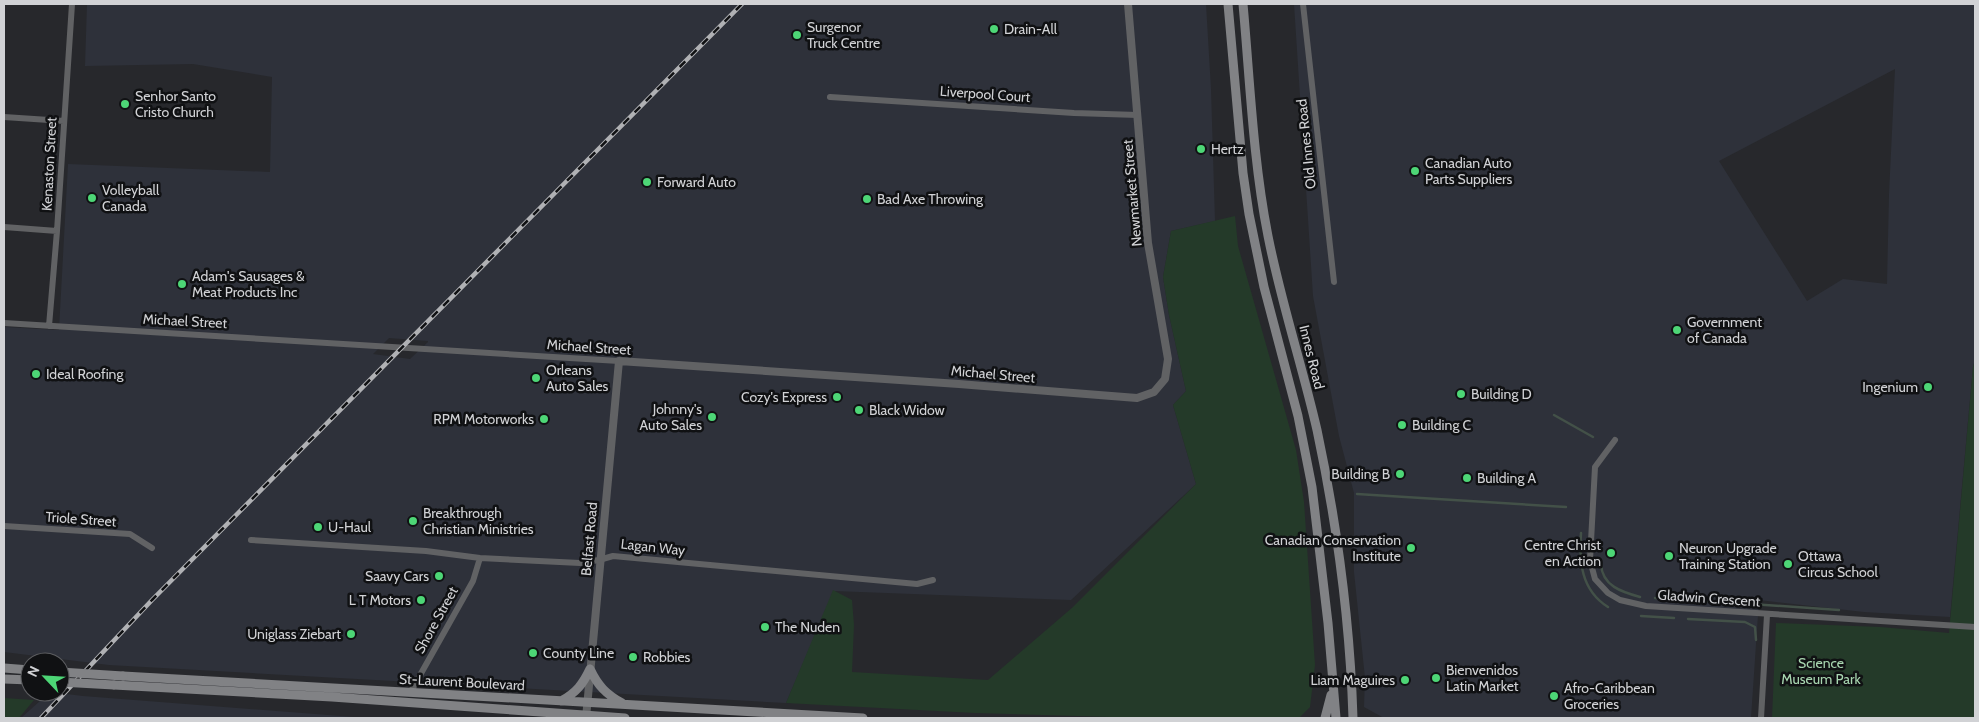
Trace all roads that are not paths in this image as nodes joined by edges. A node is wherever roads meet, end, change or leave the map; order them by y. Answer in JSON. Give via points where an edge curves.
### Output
{"nodes":[{"id":1,"x":72,"y":4,"type":"edge"},
{"id":2,"x":1128,"y":4,"type":"edge"},
{"id":3,"x":1228,"y":4,"type":"edge"},
{"id":4,"x":1243,"y":4,"type":"edge"},
{"id":5,"x":1304,"y":4,"type":"edge"},
{"id":6,"x":830,"y":97,"type":"dead end"},
{"id":7,"x":1138,"y":115,"type":"junction"},
{"id":8,"x":4,"y":116,"type":"edge"},
{"id":9,"x":64,"y":121,"type":"junction"},
{"id":10,"x":4,"y":227,"type":"edge"},
{"id":11,"x":57,"y":231,"type":"junction"},
{"id":12,"x":1334,"y":282,"type":"dead end"},
{"id":13,"x":4,"y":322,"type":"edge"},
{"id":14,"x":49,"y":326,"type":"junction"},
{"id":15,"x":619,"y":361,"type":"junction"},
{"id":16,"x":1166,"y":379,"type":"joint"},
{"id":17,"x":1614,"y":440,"type":"dead end"},
{"id":18,"x":4,"y":526,"type":"edge"},
{"id":19,"x":251,"y":540,"type":"dead end"},
{"id":20,"x":152,"y":548,"type":"dead end"},
{"id":21,"x":480,"y":558,"type":"junction"},
{"id":22,"x":600,"y":560,"type":"junction"},
{"id":23,"x":933,"y":580,"type":"dead end"},
{"id":24,"x":1767,"y":615,"type":"junction"},
{"id":25,"x":1975,"y":627,"type":"edge"},
{"id":26,"x":4,"y":668,"type":"edge"},
{"id":27,"x":20,"y":669,"type":"edge"},
{"id":28,"x":590,"y":669,"type":"junction"},
{"id":29,"x":70,"y":673,"type":"edge"},
{"id":30,"x":4,"y":679,"type":"edge"},
{"id":31,"x":20,"y":680,"type":"edge"},
{"id":32,"x":70,"y":683,"type":"edge"},
{"id":33,"x":1334,"y":685,"type":"junction"},
{"id":34,"x":410,"y":693,"type":"junction"},
{"id":35,"x":559,"y":702,"type":"junction"},
{"id":36,"x":588,"y":702,"type":"junction"},
{"id":37,"x":624,"y":705,"type":"junction"},
{"id":38,"x":1352,"y":708,"type":"junction"},
{"id":39,"x":545,"y":713,"type":"junction"},
{"id":40,"x":586,"y":717,"type":"edge"},
{"id":41,"x":559,"y":718,"type":"edge"},
{"id":42,"x":623,"y":718,"type":"edge"},
{"id":43,"x":863,"y":718,"type":"edge"},
{"id":44,"x":1325,"y":718,"type":"edge"},
{"id":45,"x":1336,"y":718,"type":"edge"},
{"id":46,"x":1353,"y":718,"type":"edge"},
{"id":47,"x":1358,"y":718,"type":"edge"},
{"id":48,"x":1761,"y":718,"type":"edge"}],
"edges":[{"from":1,"to":9,"type":"street","name":"Kenaston Street"},
{"from":2,"to":7,"type":"street","name":"Newmarket Street"},
{"from":3,"to":33,"type":"main road","name":"Innes Road","via":[[1247,198],[1263,280],[1309,470]]},
{"from":4,"to":38,"type":"main road","name":"Innes Road","via":[[1262,201],[1271,251],[1323,464],[1346,621]]},
{"from":5,"to":12,"type":"street","name":"Old Innes Road"},
{"from":6,"to":7,"type":"street","name":"Liverpool Court"},
{"from":7,"to":16,"type":"street","name":"Newmarket Street","via":[[1148,243],[1168,359]]},
{"from":8,"to":9,"type":"street"},
{"from":9,"to":11,"type":"street","name":"Kenaston Street"},
{"from":10,"to":11,"type":"street"},
{"from":11,"to":14,"type":"street","name":"Kenaston Street"},
{"from":13,"to":14,"type":"street","name":"Michael Street"},
{"from":14,"to":15,"type":"street","name":"Michael Street"},
{"from":15,"to":16,"type":"street","name":"Michael Street","via":[[1137,398],[1154,392]]},
{"from":15,"to":22,"type":"street","name":"Belfast Road"},
{"from":17,"to":24,"type":"street","name":"Gladwin Crescent","via":[[1595,467],[1590,560],[1595,579],[1608,593],[1636,605]]},
{"from":18,"to":20,"type":"street","name":"Triole Street","via":[[130,534]]},
{"from":19,"to":21,"type":"street","name":"Lagan Way","via":[[426,551]]},
{"from":21,"to":22,"type":"street","name":"Lagan Way","via":[[580,563]]},
{"from":21,"to":34,"type":"street","name":"Shore Street","via":[[473,580]]},
{"from":22,"to":23,"type":"street","name":"Lagan Way","via":[[613,556],[917,584]]},
{"from":22,"to":28,"type":"street","name":"Belfast Road"},
{"from":24,"to":25,"type":"street","name":"Gladwin Crescent"},
{"from":24,"to":48,"type":"street"},
{"from":26,"to":27,"type":"main road"},
{"from":28,"to":35,"type":"main road","via":[[576,692]]},
{"from":28,"to":36,"type":"street","name":"Belfast Road"},
{"from":28,"to":37,"type":"main road","via":[[603,690]]},
{"from":29,"to":34,"type":"main road","name":"St-Laurent Boulevard","bridge":true},
{"from":30,"to":31,"type":"main road"},
{"from":32,"to":39,"type":"main road","name":"St-Laurent Boulevard","bridge":true},
{"from":33,"to":44,"type":"main road"},
{"from":33,"to":45,"type":"main road","name":"Innes Road"},
{"from":34,"to":35,"type":"main road","name":"St-Laurent Boulevard"},
{"from":35,"to":36,"type":"main road","name":"St-Laurent Boulevard"},
{"from":36,"to":37,"type":"main road","name":"St-Laurent Boulevard"},
{"from":36,"to":40,"type":"street","name":"Belfast Road"},
{"from":37,"to":43,"type":"main road","name":"St-Laurent Boulevard"},
{"from":38,"to":46,"type":"main road","name":"Innes Road"},
{"from":38,"to":47,"type":"main road"},
{"from":39,"to":40,"type":"main road","name":"St-Laurent Boulevard"},
{"from":39,"to":41,"type":"main road"},
{"from":40,"to":42,"type":"main road","name":"St-Laurent Boulevard"}]}
